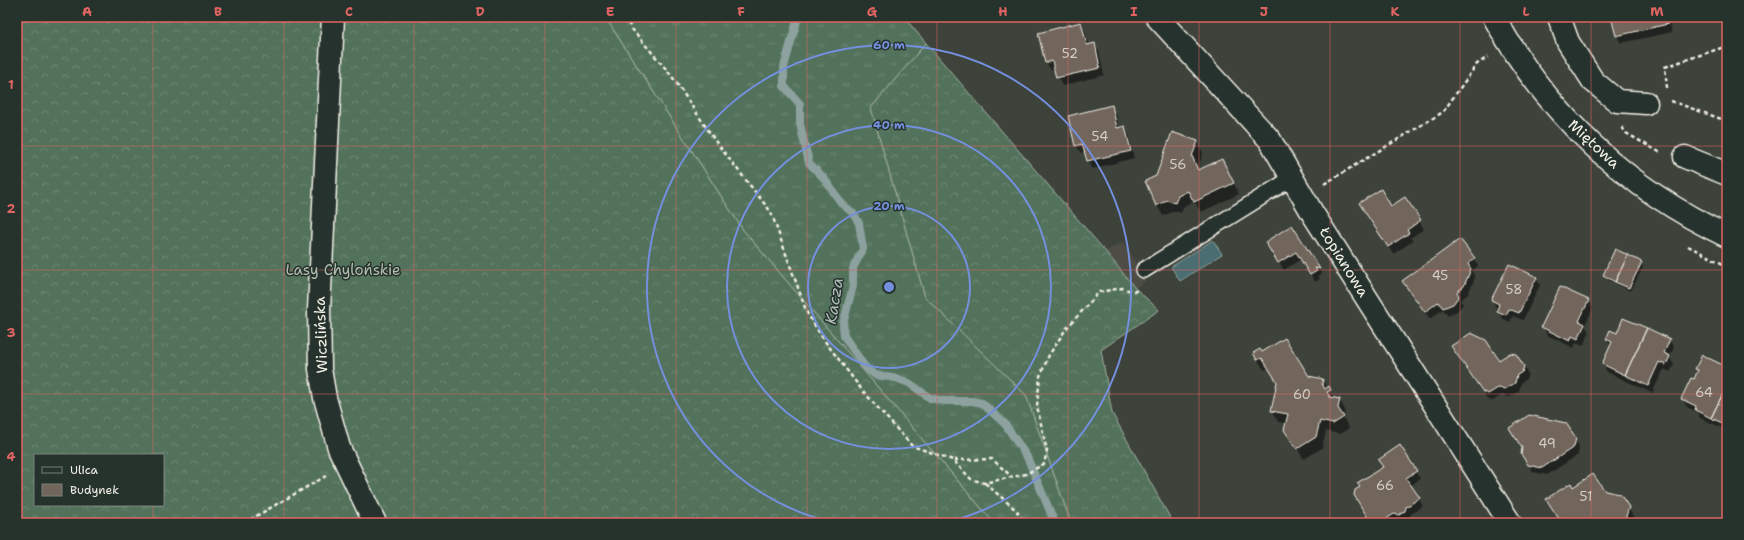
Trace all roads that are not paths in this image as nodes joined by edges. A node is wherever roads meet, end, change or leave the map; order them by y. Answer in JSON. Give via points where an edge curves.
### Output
{"nodes":[{"id":1,"x":333,"y":17,"type":"edge"},
{"id":2,"x":1157,"y":17,"type":"edge"},
{"id":3,"x":1494,"y":17,"type":"edge"},
{"id":4,"x":1559,"y":17,"type":"edge"},
{"id":5,"x":1646,"y":103,"type":"dead end"},
{"id":6,"x":1685,"y":157,"type":"road end"},
{"id":7,"x":1727,"y":174,"type":"edge"},
{"id":8,"x":1298,"y":187,"type":"junction"},
{"id":9,"x":1727,"y":236,"type":"edge"},
{"id":10,"x":1144,"y":270,"type":"road end"},
{"id":11,"x":375,"y":523,"type":"edge"},
{"id":12,"x":1510,"y":523,"type":"edge"}],
"edges":[{"from":1,"to":11,"type":"street","name":"Wiczlińska","via":[[321,252],[320,369],[332,429],[346,465]]},
{"from":2,"to":8,"type":"street","name":"Łopianowa","via":[[1270,140]]},
{"from":3,"to":9,"type":"street","name":"Miętowa","via":[[1544,95],[1584,138],[1612,164],[1656,197],[1702,225]]},
{"from":4,"to":5,"type":"street","via":[[1568,42],[1593,81],[1617,102]]},
{"from":6,"to":7,"type":"street"},
{"from":8,"to":10,"type":"lane"},
{"from":8,"to":12,"type":"street","name":"Łopianowa"}]}
